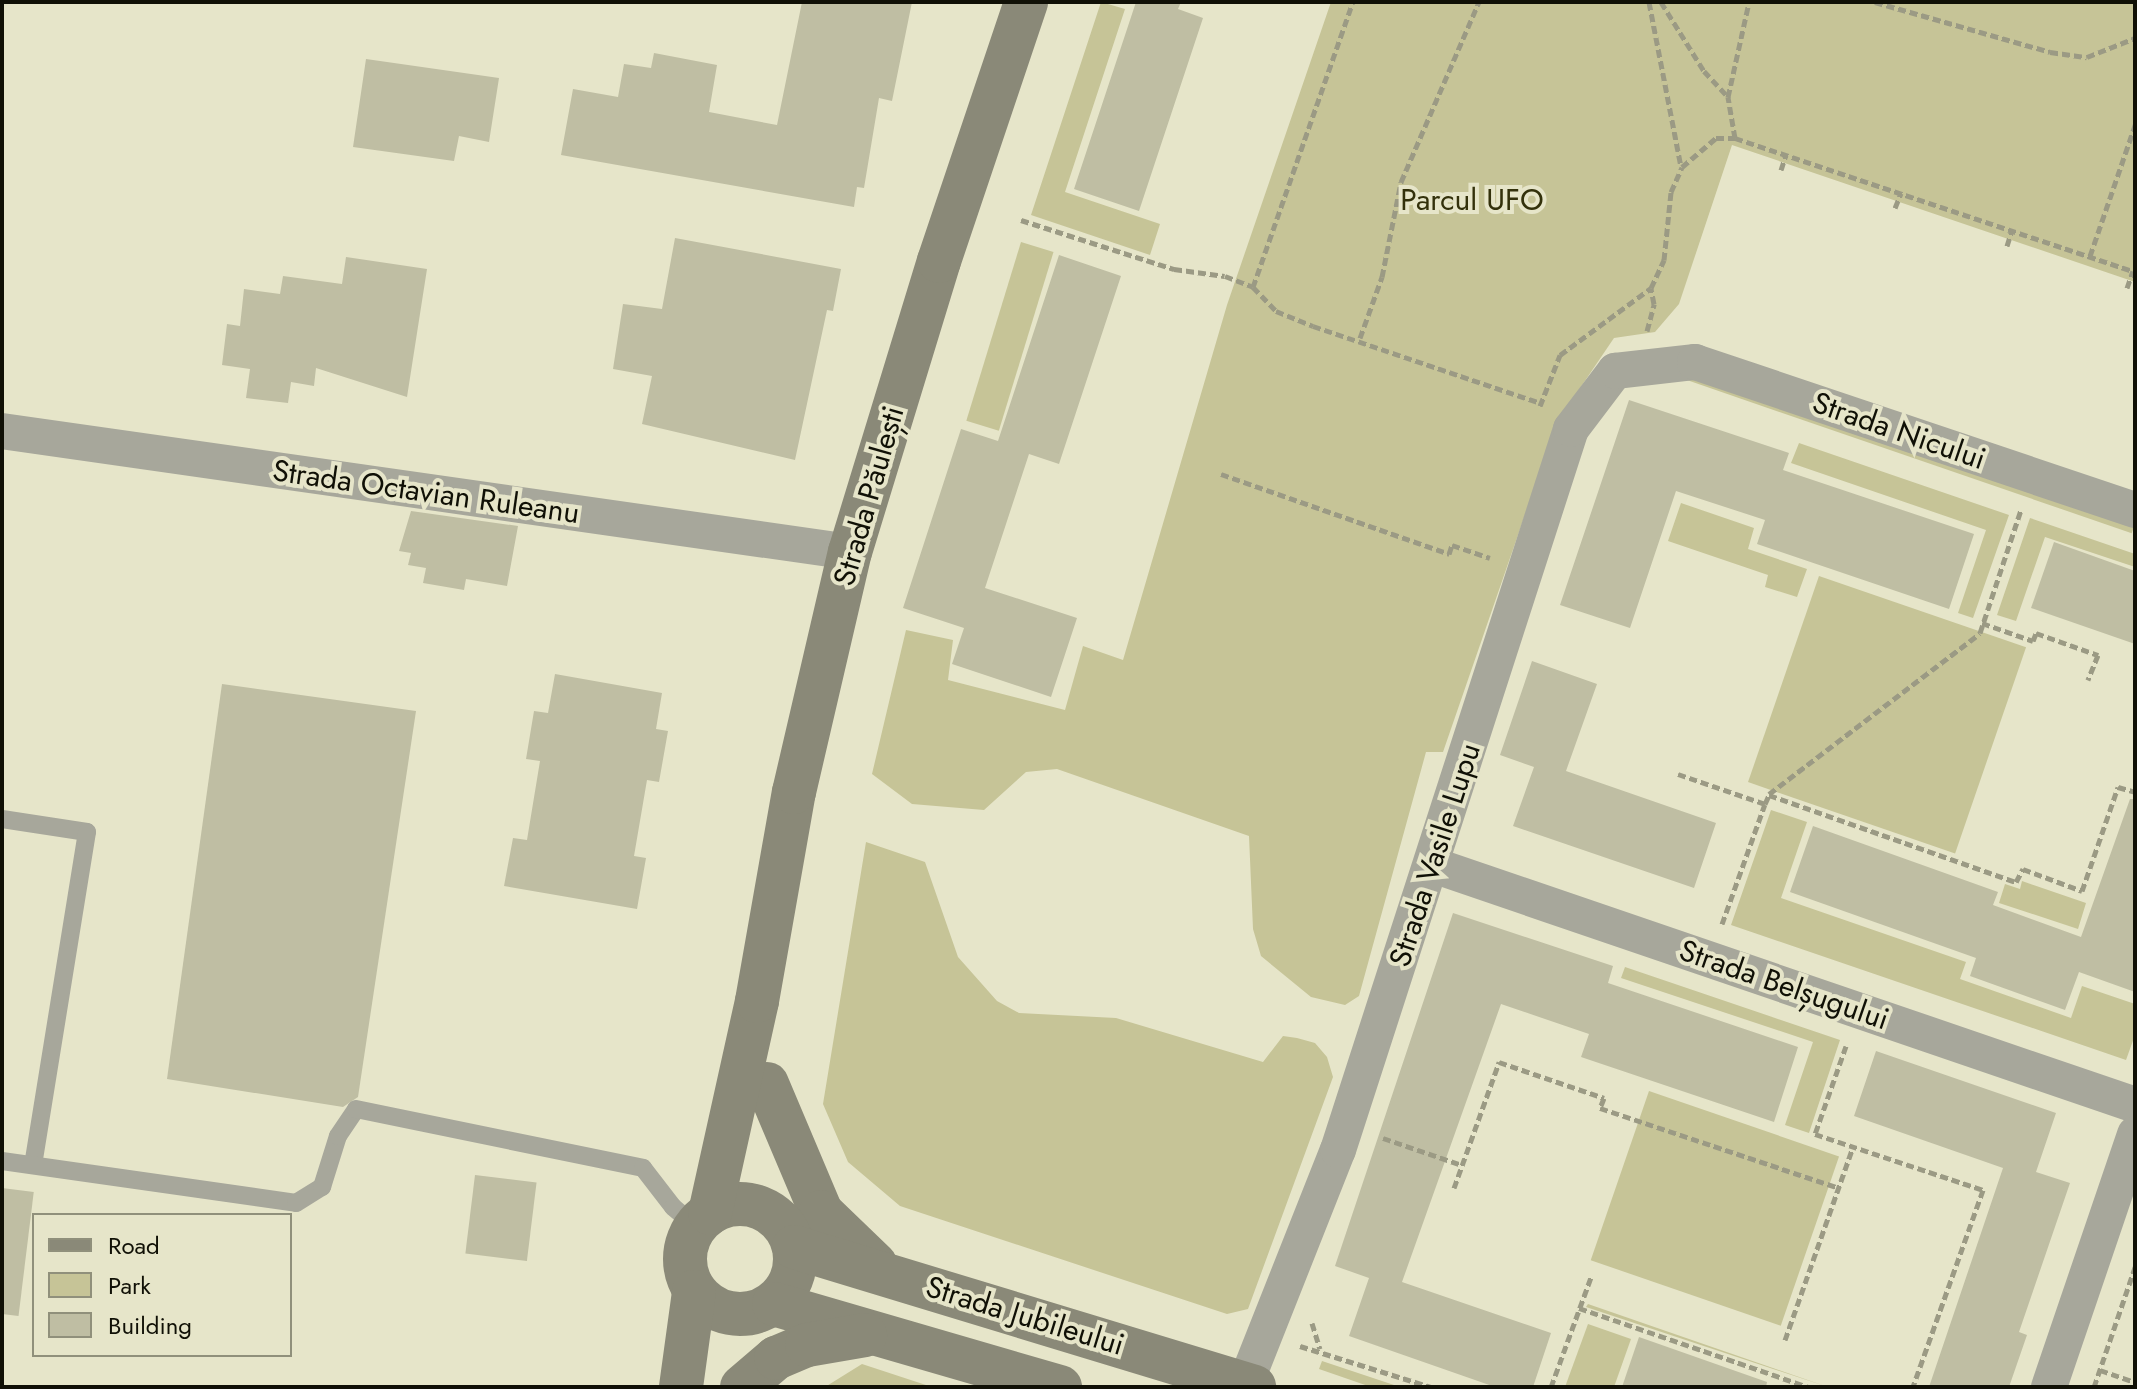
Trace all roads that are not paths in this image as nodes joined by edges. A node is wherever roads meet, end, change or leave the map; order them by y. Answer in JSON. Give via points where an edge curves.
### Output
{"nodes":[{"id":1,"x":1026,"y":2,"type":"edge"},
{"id":2,"x":1661,"y":363,"type":"joint"},
{"id":3,"x":2,"y":431,"type":"edge"},
{"id":4,"x":2135,"y":510,"type":"edge"},
{"id":5,"x":850,"y":552,"type":"junction"},
{"id":6,"x":2,"y":819,"type":"edge"},
{"id":7,"x":1433,"y":865,"type":"junction"},
{"id":8,"x":757,"y":1001,"type":"junction"},
{"id":9,"x":767,"y":1084,"type":"junction"},
{"id":10,"x":2135,"y":1105,"type":"edge"},
{"id":11,"x":2135,"y":1134,"type":"edge"},
{"id":12,"x":2,"y":1161,"type":"edge"},
{"id":13,"x":33,"y":1165,"type":"junction"},
{"id":14,"x":703,"y":1219,"type":"junction"},
{"id":15,"x":790,"y":1237,"type":"junction"},
{"id":16,"x":887,"y":1273,"type":"junction"},
{"id":17,"x":694,"y":1292,"type":"junction"},
{"id":18,"x":769,"y":1307,"type":"junction"},
{"id":19,"x":879,"y":1333,"type":"junction"},
{"id":20,"x":1248,"y":1386,"type":"edge"},
{"id":21,"x":681,"y":1387,"type":"edge"},
{"id":22,"x":728,"y":1387,"type":"edge"},
{"id":23,"x":742,"y":1387,"type":"edge"},
{"id":24,"x":1060,"y":1387,"type":"edge"},
{"id":25,"x":2049,"y":1387,"type":"edge"}],
"edges":[{"from":1,"to":5,"type":"main road","name":"Strada Păulești"},
{"from":2,"to":4,"type":"street","name":"Strada Nicului","via":[[1695,362]]},
{"from":2,"to":7,"type":"street","name":"Strada Vasile Lupu","via":[[1615,371],[1571,429]]},
{"from":3,"to":5,"type":"street","name":"Strada Octavian Ruleanu"},
{"from":5,"to":8,"type":"main road","name":"Strada Păulești","via":[[794,792]]},
{"from":6,"to":13,"type":"lane","via":[[87,832]]},
{"from":7,"to":10,"type":"street","name":"Strada Belșugului"},
{"from":7,"to":20,"type":"street","name":"Strada Vasile Lupu","via":[[1338,1150]]},
{"from":8,"to":9,"type":"main road","name":"Strada Păulești"},
{"from":8,"to":14,"type":"main road","name":"Strada Păulești"},
{"from":9,"to":15,"type":"main road","name":"Strada Păulești"},
{"from":9,"to":16,"type":"main road","via":[[821,1212]]},
{"from":11,"to":25,"type":"street"},
{"from":12,"to":13,"type":"lane"},
{"from":13,"to":14,"type":"lane","via":[[296,1203],[322,1187],[338,1136],[356,1109],[643,1168],[673,1207]]},
{"from":14,"to":15,"type":"main road","via":[[737,1204],[754,1206]]},
{"from":14,"to":17,"type":"main road","via":[[685,1254]]},
{"from":15,"to":16,"type":"main road","name":"Strada Jubileului"},
{"from":15,"to":18,"type":"main road","via":[[795,1268]]},
{"from":16,"to":20,"type":"main road","name":"Strada Jubileului"},
{"from":17,"to":18,"type":"main road","via":[[721,1311],[740,1315]]},
{"from":17,"to":21,"type":"main road"},
{"from":18,"to":19,"type":"main road","name":"Strada Jubileului"},
{"from":18,"to":22,"type":"main road"},
{"from":19,"to":23,"type":"main road","via":[[807,1345],[776,1358]]},
{"from":19,"to":24,"type":"main road","name":"Strada Jubileului"}]}
